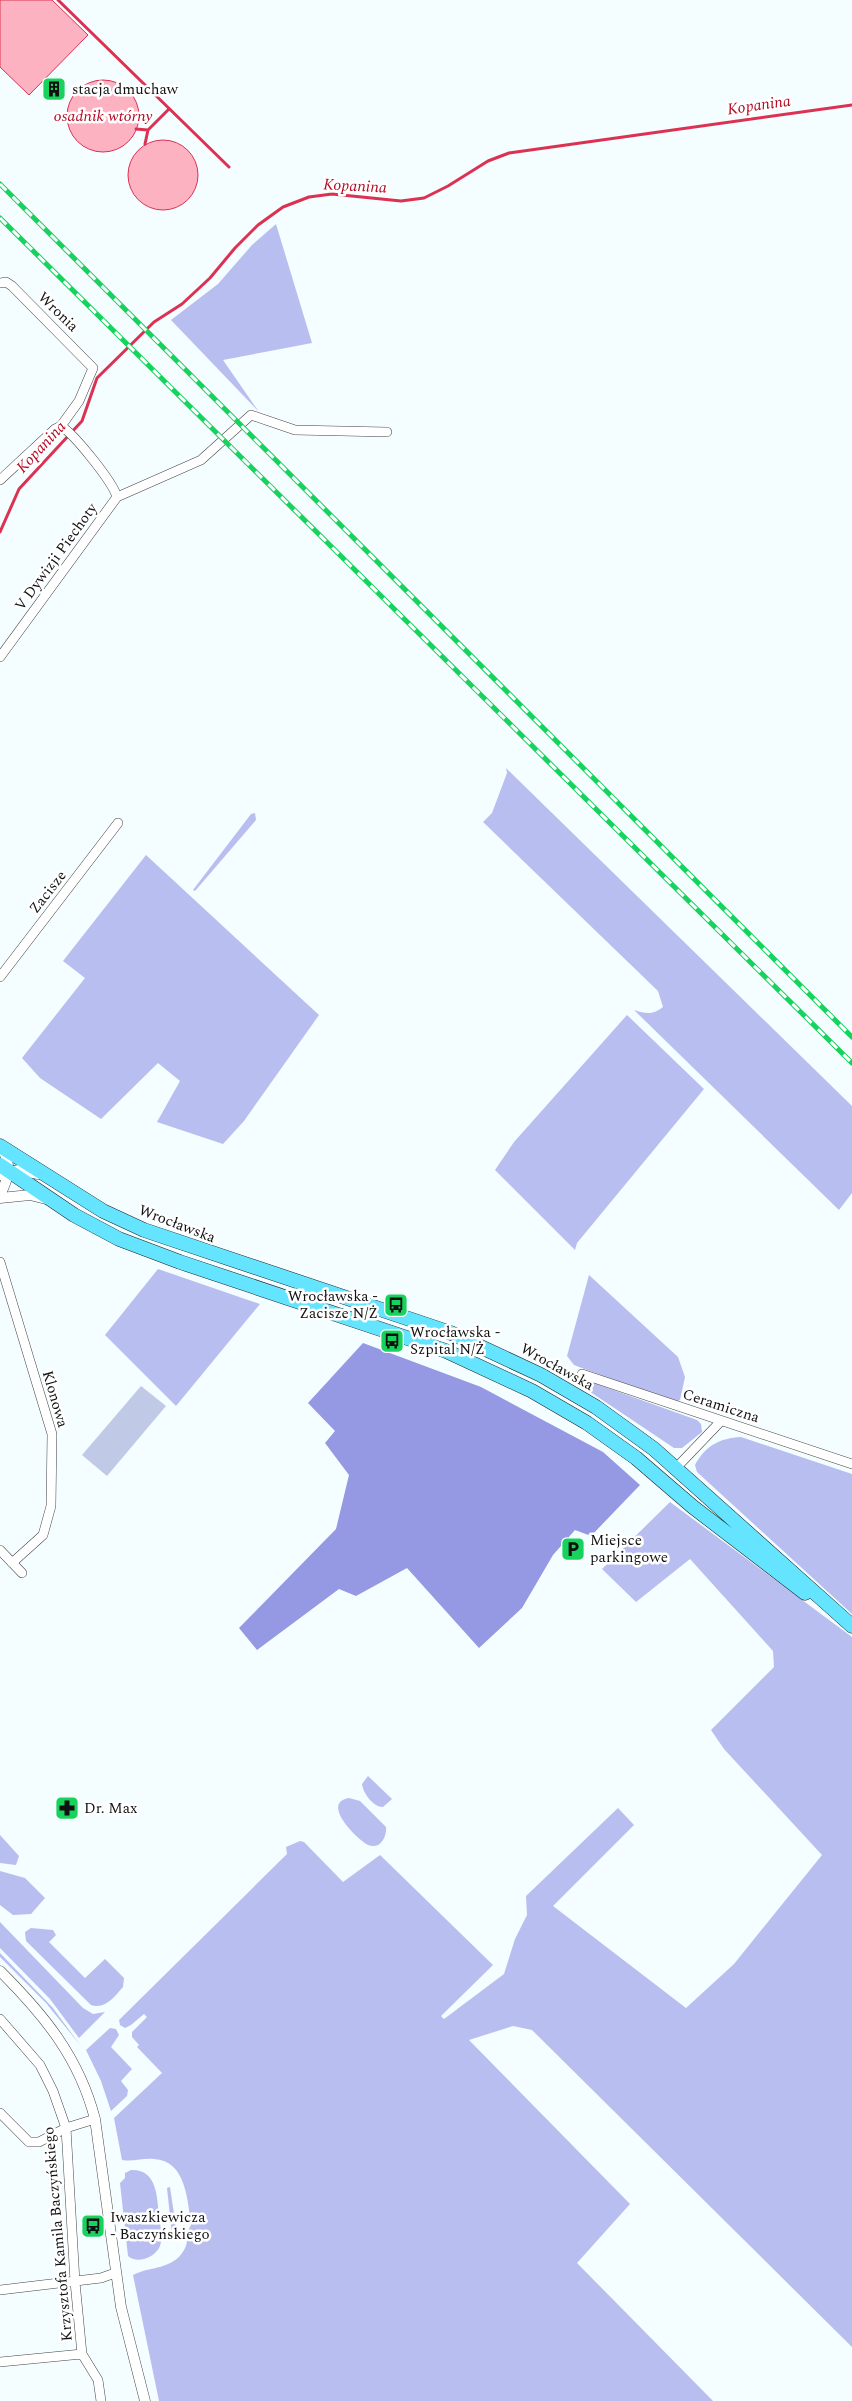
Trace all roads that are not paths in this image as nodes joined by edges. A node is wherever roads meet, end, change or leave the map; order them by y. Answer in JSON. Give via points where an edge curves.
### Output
{"nodes":[{"id":1,"x":0,"y":283,"type":"edge"},
{"id":2,"x":63,"y":428,"type":"junction"},
{"id":3,"x":387,"y":432,"type":"dead end"},
{"id":4,"x":0,"y":480,"type":"edge"},
{"id":5,"x":117,"y":496,"type":"junction"},
{"id":6,"x":0,"y":657,"type":"edge"},
{"id":7,"x":118,"y":824,"type":"dead end"},
{"id":8,"x":0,"y":976,"type":"edge"},
{"id":9,"x":0,"y":1146,"type":"edge"},
{"id":10,"x":3,"y":1171,"type":"edge"},
{"id":11,"x":46,"y":1176,"type":"junction"},
{"id":12,"x":0,"y":1196,"type":"edge"},
{"id":13,"x":51,"y":1200,"type":"junction"},
{"id":14,"x":0,"y":1262,"type":"edge"},
{"id":15,"x":582,"y":1374,"type":"dead end"},
{"id":16,"x":721,"y":1421,"type":"junction"},
{"id":17,"x":852,"y":1464,"type":"edge"},
{"id":18,"x":676,"y":1468,"type":"junction"},
{"id":19,"x":0,"y":1550,"type":"edge"},
{"id":20,"x":12,"y":1563,"type":"junction"},
{"id":21,"x":22,"y":1573,"type":"dead end"},
{"id":22,"x":852,"y":1627,"type":"edge"},
{"id":23,"x":0,"y":1971,"type":"edge"},
{"id":24,"x":0,"y":2019,"type":"edge"},
{"id":25,"x":0,"y":2113,"type":"edge"},
{"id":26,"x":95,"y":2118,"type":"junction"},
{"id":27,"x":66,"y":2128,"type":"junction"},
{"id":28,"x":115,"y":2273,"type":"junction"},
{"id":29,"x":75,"y":2282,"type":"junction"},
{"id":30,"x":0,"y":2290,"type":"edge"},
{"id":31,"x":82,"y":2354,"type":"junction"},
{"id":32,"x":0,"y":2362,"type":"edge"},
{"id":33,"x":100,"y":2401,"type":"edge"},
{"id":34,"x":144,"y":2401,"type":"edge"}],
"edges":[{"from":1,"to":2,"type":"street","name":"Wronia","via":[[12,286],[93,368]]},
{"from":2,"to":4,"type":"street","via":[[55,429]]},
{"from":2,"to":5,"type":"street","name":"V Dywizji Piechoty","via":[[107,479]]},
{"from":3,"to":5,"type":"street","name":"V Dywizji Piechoty","via":[[295,430],[251,415],[201,460]]},
{"from":5,"to":6,"type":"street","name":"V Dywizji Piechoty"},
{"from":7,"to":8,"type":"street","name":"Zacisze"},
{"from":9,"to":10,"type":"street","via":[[8,1158]]},
{"from":9,"to":11,"type":"main road","name":"Wrocławska"},
{"from":10,"to":11,"type":"street","via":[[28,1171]]},
{"from":10,"to":12,"type":"street"},
{"from":10,"to":13,"type":"main road","name":"Wrocławska"},
{"from":11,"to":18,"type":"main road","name":"Wrocławska","via":[[103,1211],[144,1230],[450,1333],[493,1351],[596,1407]]},
{"from":12,"to":13,"type":"street","via":[[30,1195]]},
{"from":13,"to":22,"type":"main road","name":"Wrocławska","via":[[96,1227],[157,1254],[446,1351],[532,1391],[587,1423],[639,1461],[706,1517]]},
{"from":14,"to":20,"type":"street","name":"Klonowa","via":[[52,1434],[51,1506],[43,1535]]},
{"from":15,"to":16,"type":"street","name":"Ceramiczna"},
{"from":16,"to":17,"type":"street","name":"Ceramiczna"},
{"from":16,"to":18,"type":"street"},
{"from":18,"to":22,"type":"main road","name":"Wrocławska"},
{"from":19,"to":20,"type":"street"},
{"from":20,"to":21,"type":"street"},
{"from":23,"to":26,"type":"street","via":[[37,2008],[67,2049],[86,2087]]},
{"from":24,"to":27,"type":"street","name":"Krzysztofa Kamila Baczyńskiego","via":[[40,2065]]},
{"from":25,"to":27,"type":"street","via":[[29,2142],[39,2142]]},
{"from":26,"to":27,"type":"street"},
{"from":26,"to":28,"type":"street"},
{"from":27,"to":29,"type":"street","name":"Krzysztofa Kamila Baczyńskiego"},
{"from":28,"to":29,"type":"street"},
{"from":28,"to":34,"type":"street"},
{"from":29,"to":30,"type":"street"},
{"from":29,"to":31,"type":"street","name":"Krzysztofa Kamila Baczyńskiego"},
{"from":31,"to":32,"type":"street"},
{"from":31,"to":33,"type":"street","name":"Krzysztofa Kamila Baczyńskiego","via":[[98,2380]]}]}
